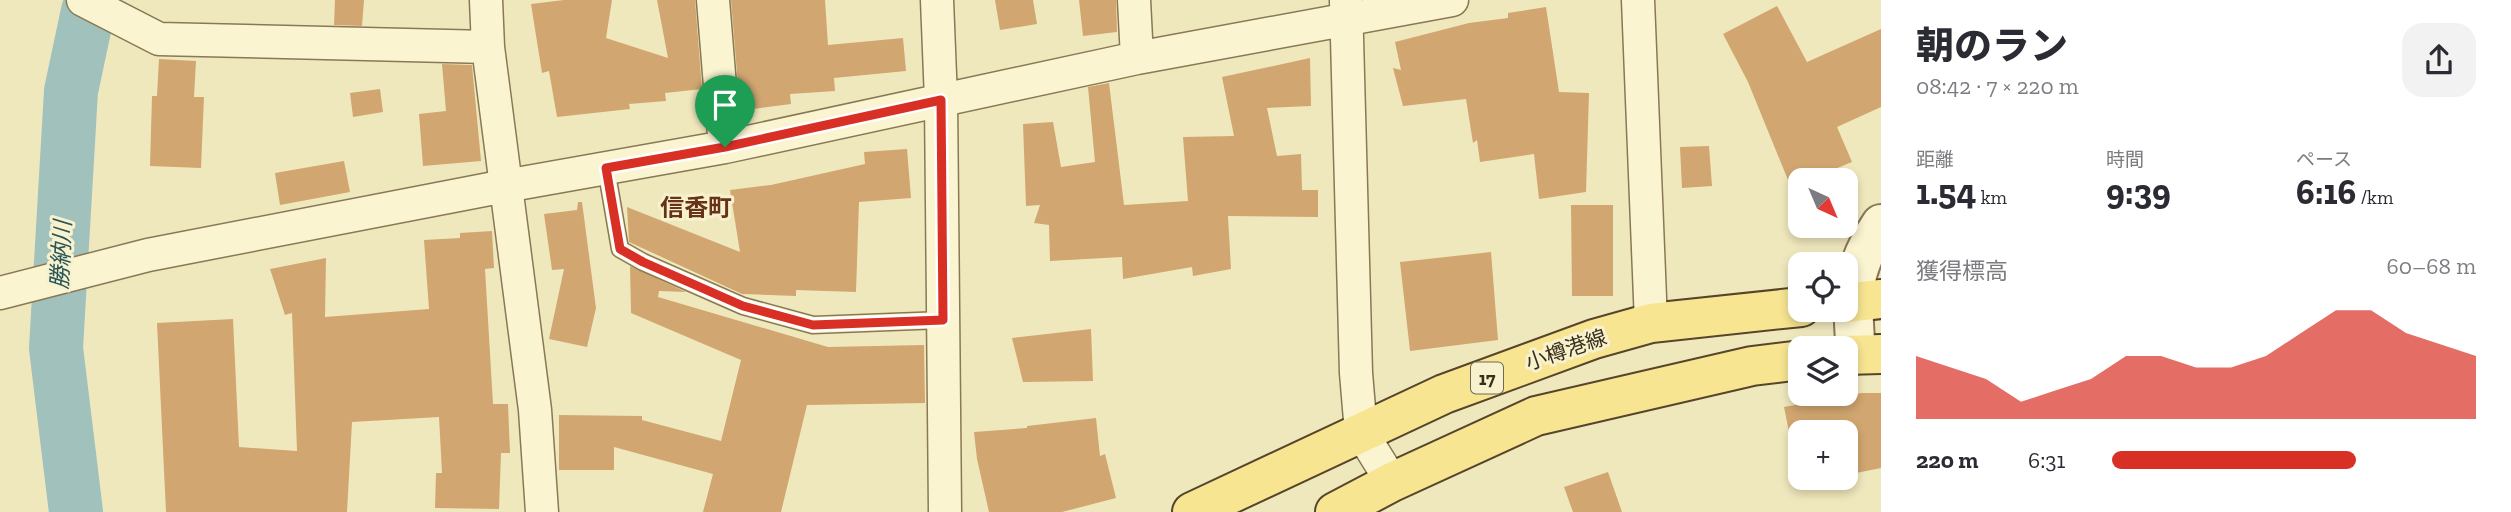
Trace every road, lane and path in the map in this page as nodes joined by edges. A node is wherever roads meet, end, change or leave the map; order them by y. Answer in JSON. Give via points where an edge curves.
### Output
{"nodes":[{"id":1,"x":83,"y":0,"type":"edge"},
{"id":2,"x":486,"y":0,"type":"edge"},
{"id":3,"x":713,"y":0,"type":"edge"},
{"id":4,"x":937,"y":0,"type":"edge"},
{"id":5,"x":1134,"y":0,"type":"edge"},
{"id":6,"x":1452,"y":0,"type":"edge"},
{"id":7,"x":1637,"y":0,"type":"edge"},
{"id":8,"x":1347,"y":10,"type":"edge"},
{"id":9,"x":488,"y":47,"type":"junction"},
{"id":10,"x":1137,"y":58,"type":"junction"},
{"id":11,"x":941,"y":100,"type":"junction"},
{"id":12,"x":725,"y":147,"type":"junction"},
{"id":13,"x":606,"y":168,"type":"junction"},
{"id":14,"x":505,"y":186,"type":"junction"},
{"id":15,"x":1881,"y":224,"type":"edge"},
{"id":16,"x":3,"y":293,"type":"edge"},
{"id":17,"x":1860,"y":301,"type":"edge"},
{"id":18,"x":1788,"y":308,"type":"edge"},
{"id":19,"x":943,"y":320,"type":"junction"},
{"id":20,"x":1651,"y":323,"type":"junction"},
{"id":21,"x":1861,"y":354,"type":"edge"},
{"id":22,"x":1788,"y":362,"type":"edge"},
{"id":23,"x":1360,"y":432,"type":"junction"},
{"id":24,"x":1392,"y":482,"type":"junction"},
{"id":25,"x":542,"y":512,"type":"edge"},
{"id":26,"x":945,"y":512,"type":"edge"},
{"id":27,"x":1192,"y":512,"type":"edge"},
{"id":28,"x":1335,"y":512,"type":"edge"}],
"edges":[{"from":1,"to":9,"type":"street","via":[[159,39]]},
{"from":2,"to":9,"type":"street"},
{"from":3,"to":12,"type":"street"},
{"from":4,"to":11,"type":"street"},
{"from":5,"to":10,"type":"street"},
{"from":6,"to":8,"type":"street"},
{"from":7,"to":20,"type":"street"},
{"from":8,"to":10,"type":"street"},
{"from":8,"to":23,"type":"street"},
{"from":9,"to":14,"type":"street"},
{"from":10,"to":11,"type":"street"},
{"from":11,"to":12,"type":"street"},
{"from":11,"to":19,"type":"street"},
{"from":12,"to":13,"type":"street"},
{"from":13,"to":14,"type":"street"},
{"from":13,"to":19,"type":"lane","via":[[620,249],[643,262],[743,306],[813,325]]},
{"from":14,"to":16,"type":"street","via":[[148,255]]},
{"from":14,"to":25,"type":"street","via":[[535,410]]},
{"from":15,"to":17,"type":"street","via":[[1860,259]]},
{"from":17,"to":21,"type":"street"},
{"from":18,"to":20,"type":"main road","name":"小樽港線","number":"17"},
{"from":19,"to":26,"type":"street"},
{"from":20,"to":23,"type":"main road","name":"小樽港線","number":"17","via":[[1444,394]]},
{"from":22,"to":24,"type":"main road","via":[[1536,416]]},
{"from":23,"to":24,"type":"street"},
{"from":23,"to":27,"type":"main road","name":"小樽港線","number":"17"},
{"from":24,"to":28,"type":"main road"}]}
